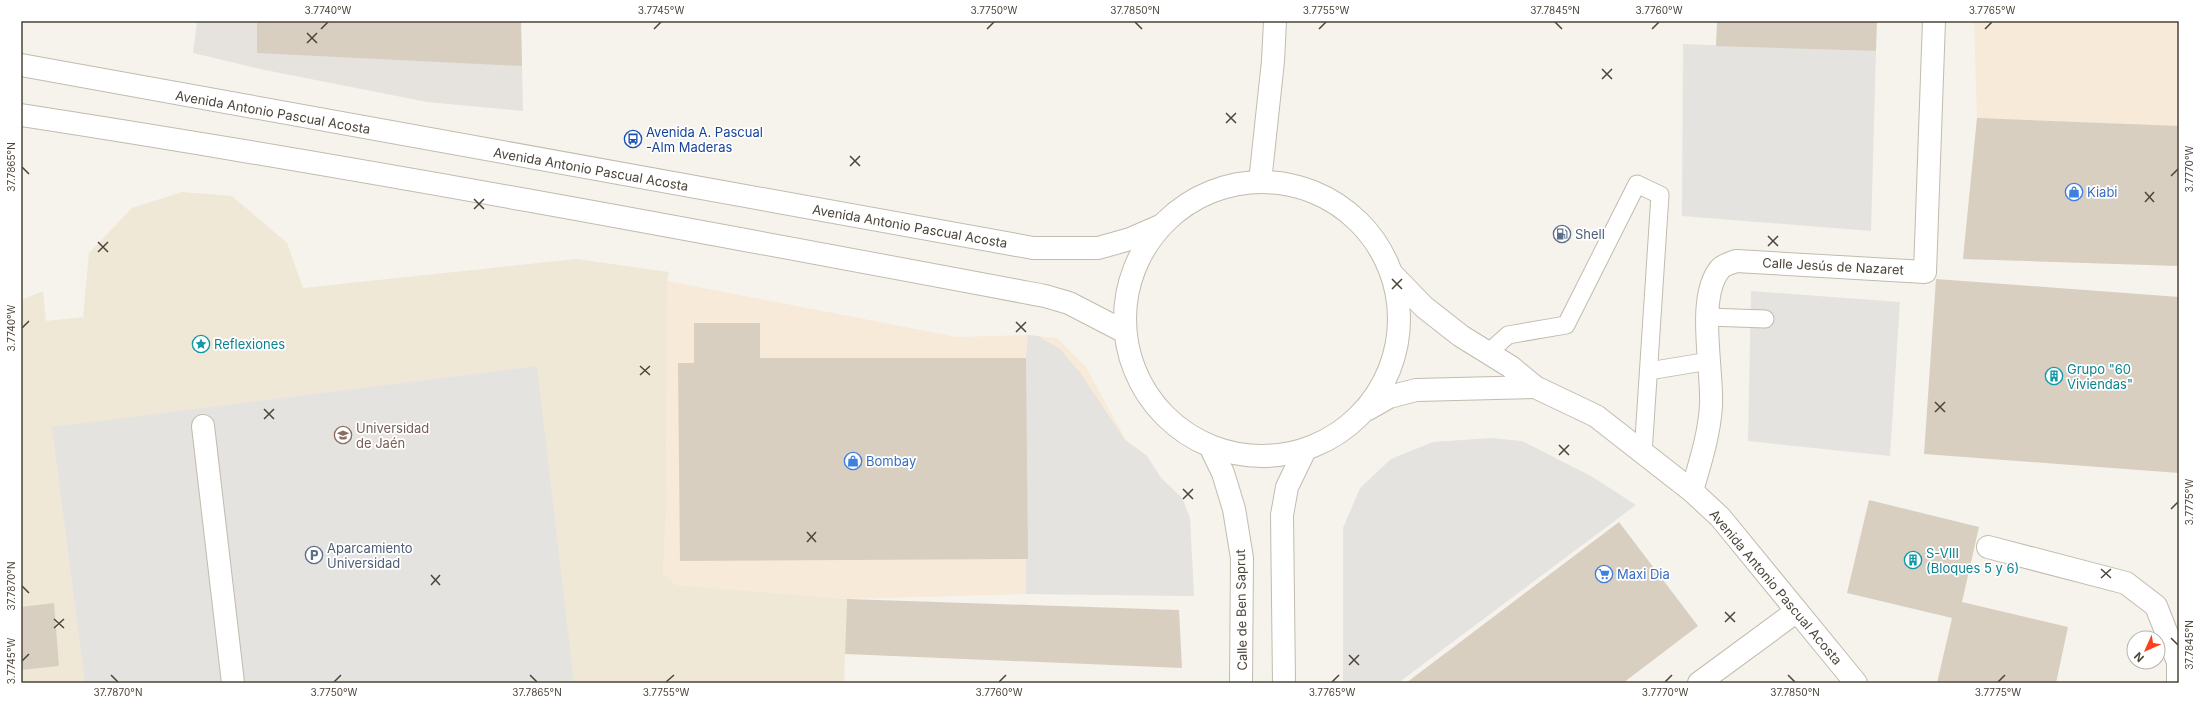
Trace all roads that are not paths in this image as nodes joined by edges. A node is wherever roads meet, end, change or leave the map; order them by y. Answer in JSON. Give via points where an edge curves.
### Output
{"nodes":[{"id":1,"x":1275,"y":21,"type":"edge"},
{"id":2,"x":1934,"y":21,"type":"edge"},
{"id":3,"x":21,"y":65,"type":"edge"},
{"id":4,"x":21,"y":115,"type":"edge"},
{"id":5,"x":1260,"y":182,"type":"junction"},
{"id":6,"x":1160,"y":226,"type":"junction"},
{"id":7,"x":1391,"y":274,"type":"junction"},
{"id":8,"x":1707,"y":317,"type":"junction"},
{"id":9,"x":1765,"y":318,"type":"dead end"},
{"id":10,"x":1125,"y":332,"type":"junction"},
{"id":11,"x":1488,"y":353,"type":"junction"},
{"id":12,"x":1709,"y":361,"type":"junction"},
{"id":13,"x":1649,"y":371,"type":"junction"},
{"id":14,"x":1535,"y":387,"type":"junction"},
{"id":15,"x":1365,"y":410,"type":"junction"},
{"id":16,"x":203,"y":426,"type":"dead end"},
{"id":17,"x":1210,"y":446,"type":"junction"},
{"id":18,"x":1305,"y":450,"type":"junction"},
{"id":19,"x":1644,"y":454,"type":"junction"},
{"id":20,"x":1692,"y":491,"type":"junction"},
{"id":21,"x":1988,"y":547,"type":"dead end"},
{"id":22,"x":1797,"y":611,"type":"junction"},
{"id":23,"x":233,"y":683,"type":"edge"},
{"id":24,"x":1242,"y":683,"type":"edge"},
{"id":25,"x":1284,"y":683,"type":"edge"},
{"id":26,"x":1699,"y":683,"type":"edge"},
{"id":27,"x":1856,"y":683,"type":"edge"},
{"id":28,"x":2178,"y":683,"type":"edge"}],
"edges":[{"from":1,"to":5,"type":"street"},
{"from":2,"to":8,"type":"street","name":"Calle Jesús de Nazaret","via":[[1925,272],[1736,261],[1721,267],[1713,280]]},
{"from":3,"to":6,"type":"street","name":"Avenida Antonio Pascual Acosta","via":[[1033,248],[1098,248],[1130,239]]},
{"from":4,"to":10,"type":"street","via":[[506,195],[1037,294],[1069,303]]},
{"from":5,"to":6,"type":"street","via":[[1216,189],[1177,210]]},
{"from":5,"to":7,"type":"street","via":[[1284,183],[1308,190],[1330,200],[1350,214],[1367,231],[1381,251]]},
{"from":6,"to":10,"type":"street","via":[[1131,274],[1126,293]]},
{"from":7,"to":11,"type":"street","via":[[1424,307]]},
{"from":7,"to":15,"type":"street","via":[[1397,297],[1399,321],[1397,346],[1390,369],[1379,391]]},
{"from":8,"to":9,"type":"lane"},
{"from":8,"to":12,"type":"street","name":"Calle Jesús de Nazaret"},
{"from":10,"to":17,"type":"street","via":[[1133,368],[1150,399],[1178,427]]},
{"from":11,"to":13,"type":"lane","via":[[1508,335],[1566,325],[1637,184],[1660,195]]},
{"from":11,"to":14,"type":"street","via":[[1511,367]]},
{"from":12,"to":13,"type":"lane"},
{"from":12,"to":20,"type":"street","name":"Calle Jesús de Nazaret","via":[[1711,404],[1708,437]]},
{"from":13,"to":19,"type":"lane"},
{"from":14,"to":15,"type":"street","via":[[1416,390],[1389,397]]},
{"from":14,"to":19,"type":"street","name":"Avenida Antonio Pascual Acosta","via":[[1596,416]]},
{"from":15,"to":18,"type":"street","via":[[1347,427]]},
{"from":16,"to":23,"type":"street"},
{"from":17,"to":18,"type":"street","via":[[1228,452],[1266,457]]},
{"from":17,"to":24,"type":"street","name":"Calle de Ben Saprut","via":[[1223,473],[1234,509],[1242,558]]},
{"from":18,"to":25,"type":"street","via":[[1287,487],[1282,515]]},
{"from":19,"to":20,"type":"street","name":"Avenida Antonio Pascual Acosta"},
{"from":20,"to":22,"type":"street","name":"Avenida Antonio Pascual Acosta","via":[[1720,517]]},
{"from":21,"to":28,"type":"street","via":[[2126,583],[2156,606],[2178,662]]},
{"from":22,"to":26,"type":"street"},
{"from":22,"to":27,"type":"street","name":"Avenida Antonio Pascual Acosta"}]}
